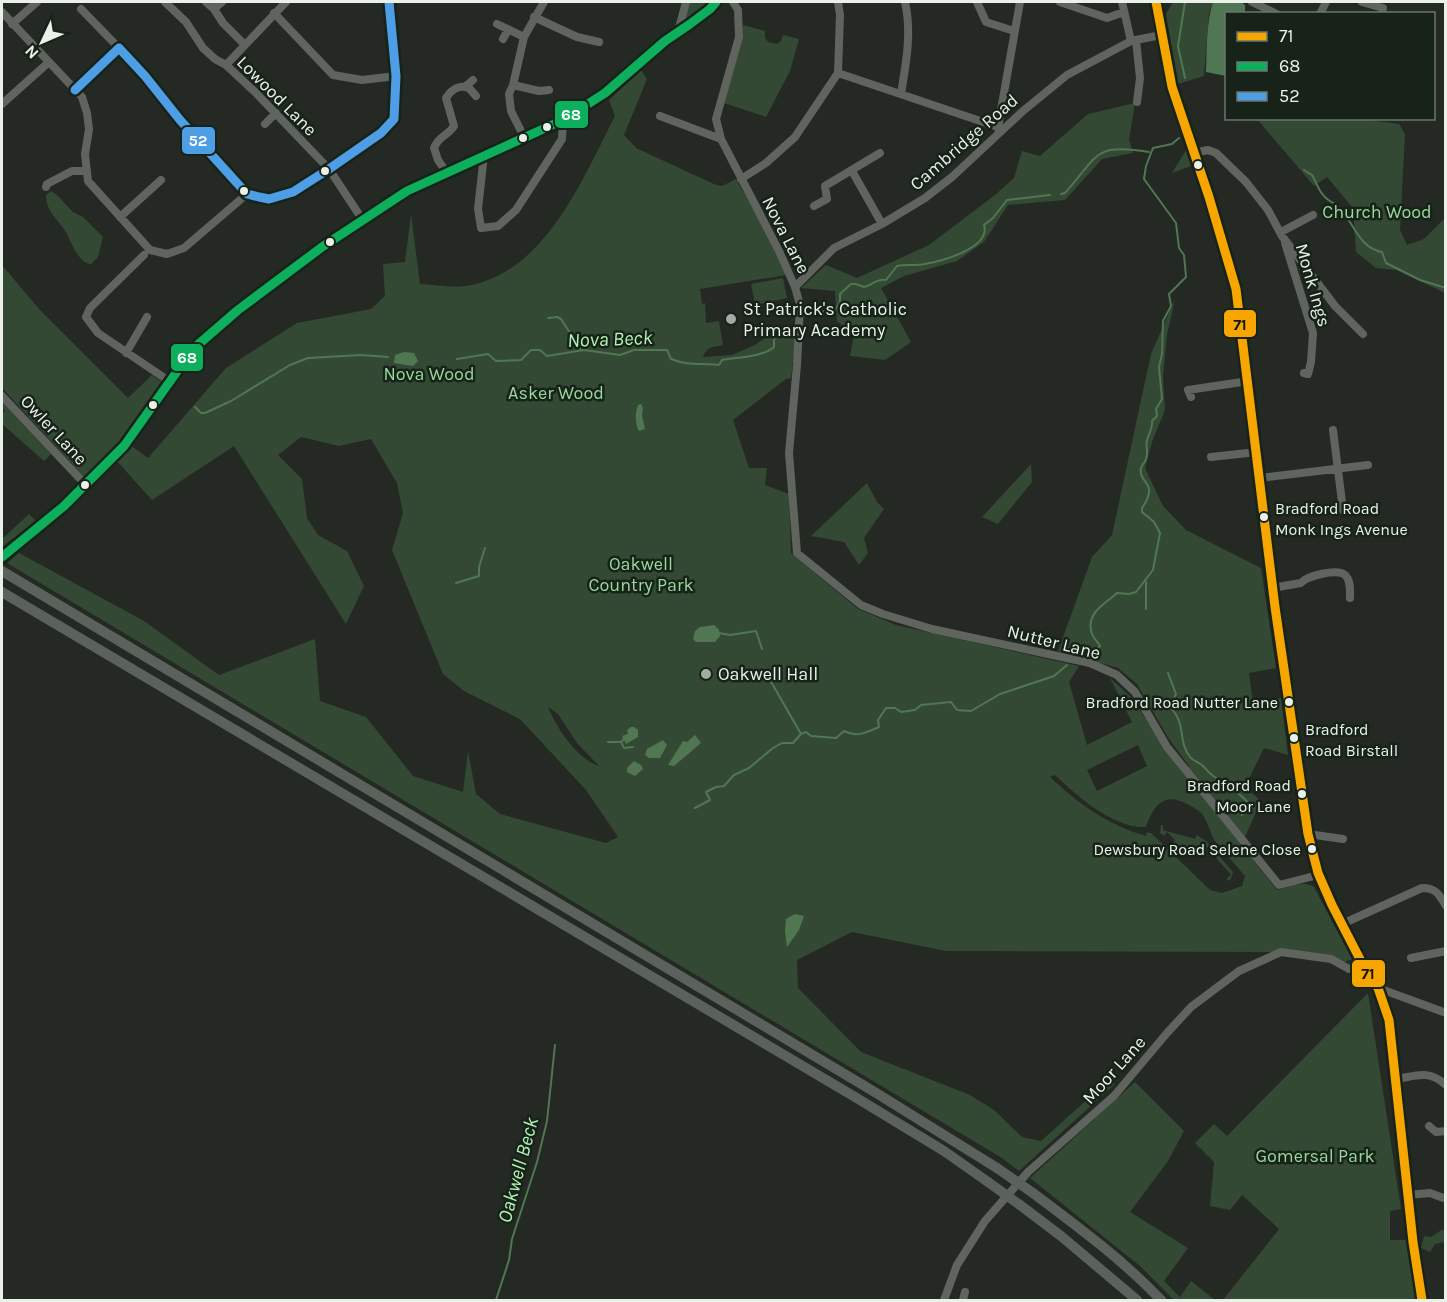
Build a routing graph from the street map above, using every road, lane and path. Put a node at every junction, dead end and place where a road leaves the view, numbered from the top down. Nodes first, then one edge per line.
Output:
1 (37, 2) edge
2 (165, 2) edge
3 (206, 2) edge
4 (222, 2) edge
5 (286, 2) edge
6 (388, 2) edge
7 (544, 2) edge
8 (686, 2) edge
9 (716, 2) edge
10 (733, 2) edge
11 (838, 2) edge
12 (905, 2) edge
13 (978, 2) edge
14 (1020, 2) edge
15 (1060, 2) edge
16 (1122, 2) edge
17 (1156, 2) edge
18 (1252, 2) edge
19 (1362, 2) edge
20 (81, 9) dead end
21 (214, 9) junction
22 (2, 12) edge
23 (1124, 12) junction
24 (1273, 12) edge
25 (1382, 12) edge
26 (274, 13) junction
27 (534, 17) junction
28 (12, 24) junction
29 (497, 24) dead end
30 (508, 30) junction
31 (1014, 31) junction
32 (678, 32) junction
33 (1161, 35) junction
34 (524, 38) junction
35 (503, 39) dead end
36 (1133, 40) junction
37 (599, 42) dead end
38 (245, 45) junction
39 (119, 48) junction
40 (49, 62) junction
41 (226, 65) junction
42 (838, 73) junction
43 (396, 75) junction
44 (472, 80) dead end
45 (513, 85) junction
46 (466, 86) junction
47 (75, 90) junction
48 (549, 90) dead end
49 (901, 94) junction
50 (476, 96) dead end
51 (1137, 102) dead end
52 (2, 104) edge
53 (276, 113) junction
54 (660, 116) dead end
55 (563, 120) junction
56 (265, 124) dead end
57 (999, 130) junction
58 (524, 137) junction
59 (721, 139) junction
60 (880, 153) dead end
61 (1194, 153) junction
62 (484, 155) junction
63 (329, 169) junction
64 (86, 171) junction
65 (852, 171) junction
66 (447, 173) junction
67 (741, 179) junction
68 (161, 180) dead end
69 (46, 187) dead end
70 (248, 194) junction
71 (814, 207) dead end
72 (1313, 215) dead end
73 (120, 217) junction
74 (362, 219) junction
75 (882, 224) junction
76 (1282, 234) junction
77 (144, 255) dead end
78 (795, 287) junction
79 (147, 317) dead end
80 (1363, 334) dead end
81 (126, 353) junction
82 (1308, 374) dead end
83 (169, 381) junction
84 (1248, 381) junction
85 (2, 396) edge
86 (1191, 398) dead end
87 (1334, 430) dead end
88 (1257, 452) junction
89 (1211, 457) dead end
90 (1368, 465) dead end
91 (1339, 468) junction
92 (1260, 478) junction
93 (86, 485) junction
94 (1343, 510) dead end
95 (2, 557) edge
96 (806, 560) joint
97 (2, 571) edge
98 (1272, 588) junction
99 (2, 592) edge
100 (1350, 598) dead end
101 (1308, 834) junction
102 (1343, 840) dead end
103 (1318, 873) junction
104 (1446, 906) edge
105 (1342, 924) junction
106 (1446, 951) edge
107 (1411, 958) dead end
108 (1363, 965) junction
109 (1377, 987) junction
110 (1446, 1013) edge
111 (1396, 1079) junction
112 (1446, 1085) edge
113 (1429, 1126) dead end
114 (1446, 1131) edge
115 (1408, 1196) junction
116 (1446, 1199) edge
117 (944, 1300) edge
118 (1137, 1300) edge
119 (1161, 1300) edge
120 (1422, 1300) edge

1 - 28 street
2 - 41 street, Lowood Lane
3 - 21 street
4 - 21 street
5 - 26 street
6 - 43 street
7 - 27 street
8 - 32 street
9 - 32 main road
10 - 59 street, Nova Lane
11 - 42 street
12 - 49 street
13 - 31 street
14 - 31 street
15 - 23 street
16 - 23 street
17 - 33 main road
18 - 24 street
19 - 25 street
20 - 39 street
21 - 38 street
22 - 28 street
23 - 36 street
26 - 38 street
26 - 43 street
27 - 34 street
27 - 37 street
28 - 40 street
29 - 30 street
30 - 34 street
30 - 35 street
31 - 57 street
32 - 55 main road
33 - 36 street, Cambridge Road
33 - 61 main road
34 - 45 street
36 - 51 street
36 - 57 street, Cambridge Road
38 - 41 street
39 - 47 street
39 - 70 street
40 - 47 street
40 - 52 street
41 - 53 street, Lowood Lane
42 - 49 street
42 - 67 street
43 - 63 street
44 - 46 street
45 - 48 street
45 - 58 street
46 - 50 street
46 - 66 street
47 - 64 street
49 - 57 street
53 - 56 street
53 - 63 street, Lowood Lane
54 - 59 street
55 - 58 main road
55 - 62 street
57 - 75 street, Cambridge Road
58 - 62 main road
59 - 67 street, Nova Lane
60 - 65 street
61 - 76 street, Monk Ings
61 - 84 main road
62 - 66 main road
63 - 70 street
63 - 74 street, Lowood Lane
64 - 69 street
64 - 73 street
65 - 71 street
65 - 75 street
66 - 74 main road
67 - 78 street, Nova Lane
68 - 73 street
70 - 73 street
72 - 76 street
74 - 83 main road
75 - 78 street, Cambridge Road
76 - 80 street, Monk Ings
76 - 82 street, Monk Ings
77 - 81 street
78 - 96 street, Nova Lane
79 - 81 street
81 - 83 street
83 - 93 main road
84 - 86 street
84 - 88 main road
85 - 93 street, Owler Lane
87 - 91 street
88 - 89 street
88 - 92 main road
90 - 91 street
91 - 92 street
91 - 94 street
92 - 98 main road
93 - 95 main road
96 - 103 street, Nutter Lane
97 - 119 highway, bridge
98 - 100 street
98 - 101 main road
99 - 118 highway, bridge
101 - 102 street
101 - 103 main road
103 - 105 main road
104 - 105 street
105 - 108 main road
106 - 107 street
108 - 109 main road
108 - 117 street, Moor Lane
109 - 110 street
109 - 111 main road
111 - 112 street
111 - 115 main road
113 - 114 street
115 - 116 street
115 - 120 main road

